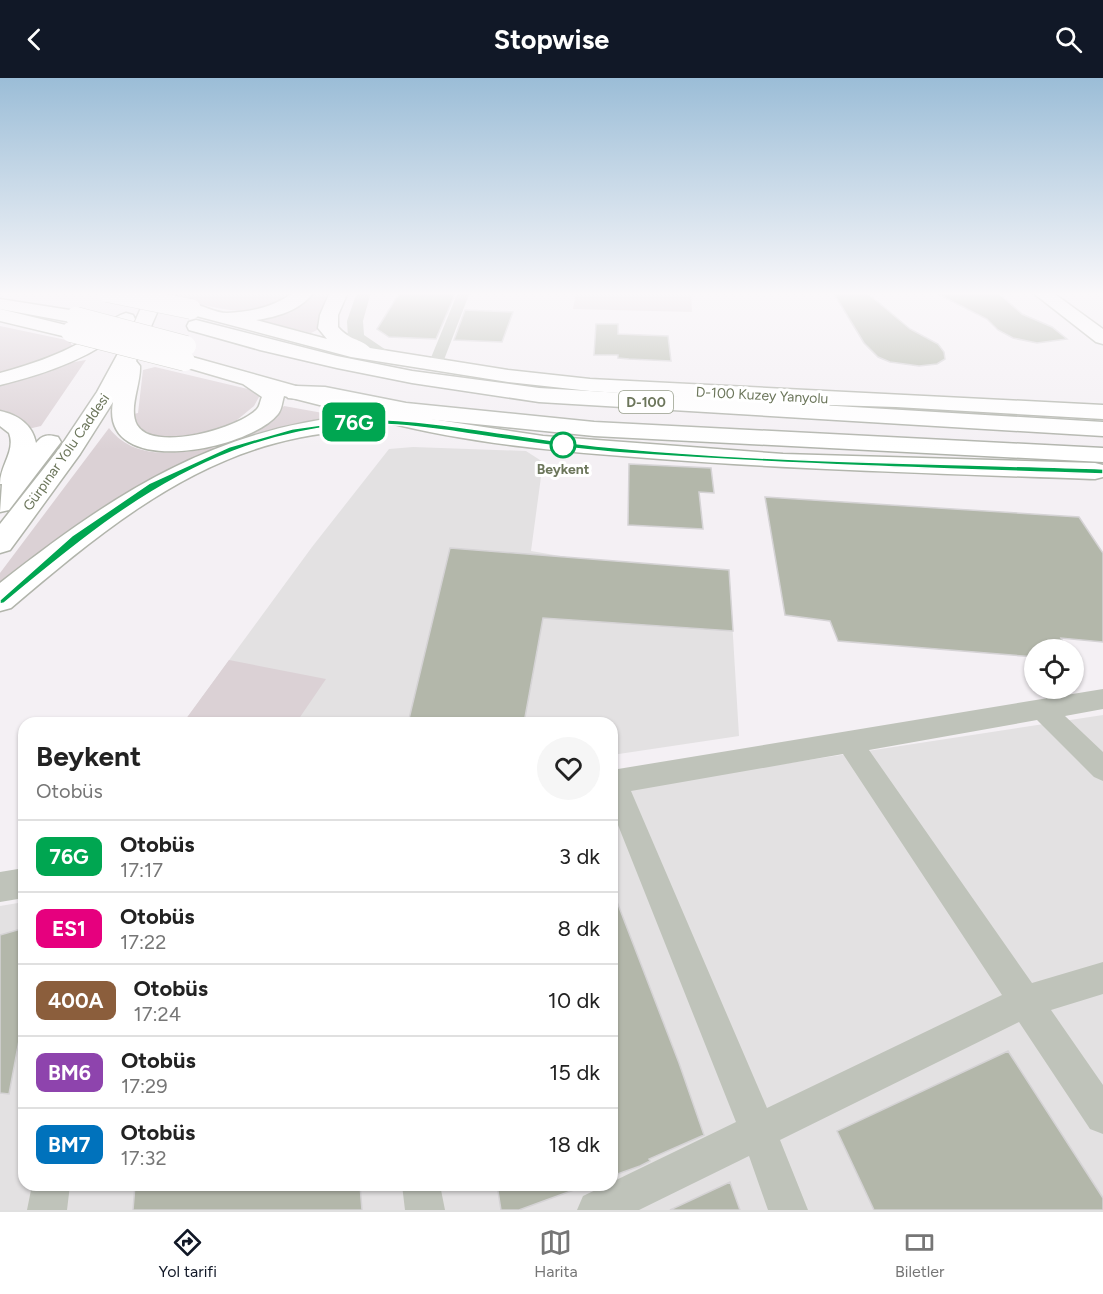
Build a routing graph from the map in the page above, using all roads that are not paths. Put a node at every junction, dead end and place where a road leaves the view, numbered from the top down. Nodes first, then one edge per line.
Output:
1 (93, 345) edge
2 (112, 345) edge
3 (134, 345) edge
4 (151, 345) edge
5 (264, 345) edge
6 (322, 345) edge
7 (349, 345) edge
8 (367, 345) edge
9 (443, 345) edge
10 (186, 354) junction
11 (383, 356) junction
12 (128, 358) junction
13 (435, 365) junction
14 (0, 379) edge
15 (247, 379) junction
16 (296, 393) junction
17 (855, 400) junction
18 (1103, 412) edge
19 (0, 418) edge
20 (1103, 420) edge
21 (425, 425) junction
22 (484, 426) junction
23 (1103, 429) edge
24 (1100, 467) edge
25 (0, 493) edge
26 (0, 504) edge
27 (0, 543) edge
28 (0, 600) edge
29 (1103, 699) edge
30 (1042, 709) junction
31 (848, 741) junction
32 (1103, 769) edge
33 (618, 781) edge
34 (618, 794) edge
35 (18, 884) edge
36 (0, 887) edge
37 (1103, 978) edge
38 (1024, 1002) junction
39 (1103, 1116) edge
40 (758, 1130) junction
41 (50, 1191) edge
42 (421, 1191) edge
43 (47, 1210) edge
44 (425, 1210) edge
45 (597, 1210) edge
46 (788, 1210) edge

1 - 14 main road
2 - 26 main road, Gürpınar Yolu Caddesi
3 - 12 main road, Gürpınar Yolu Caddesi
4 - 10 main road, bridge
5 - 23 main road, D-100
6 - 11 main road, D-100 Kuzey Yanyolu
7 - 11 main road
8 - 11 street
9 - 13 street
10 - 15 main road
10 - 22 main road
11 - 13 main road, D-100 Kuzey Yanyolu
12 - 15 main road
12 - 27 main road, Gürpınar Yolu Caddesi
13 - 17 main road, D-100 Kuzey Yanyolu
15 - 16 main road
16 - 21 main road
16 - 22 main road
17 - 18 main road, D-100 Kuzey Yanyolu
17 - 20 main road
19 - 25 main road
21 - 22 main road
21 - 28 main road
22 - 24 main road
22 - 24 main road
29 - 30 street
30 - 31 street
30 - 32 street
31 - 33 street
31 - 38 street
34 - 40 street
35 - 36 street
37 - 38 street
38 - 39 street
38 - 40 street
40 - 45 street
40 - 46 street
41 - 43 street
42 - 44 street

